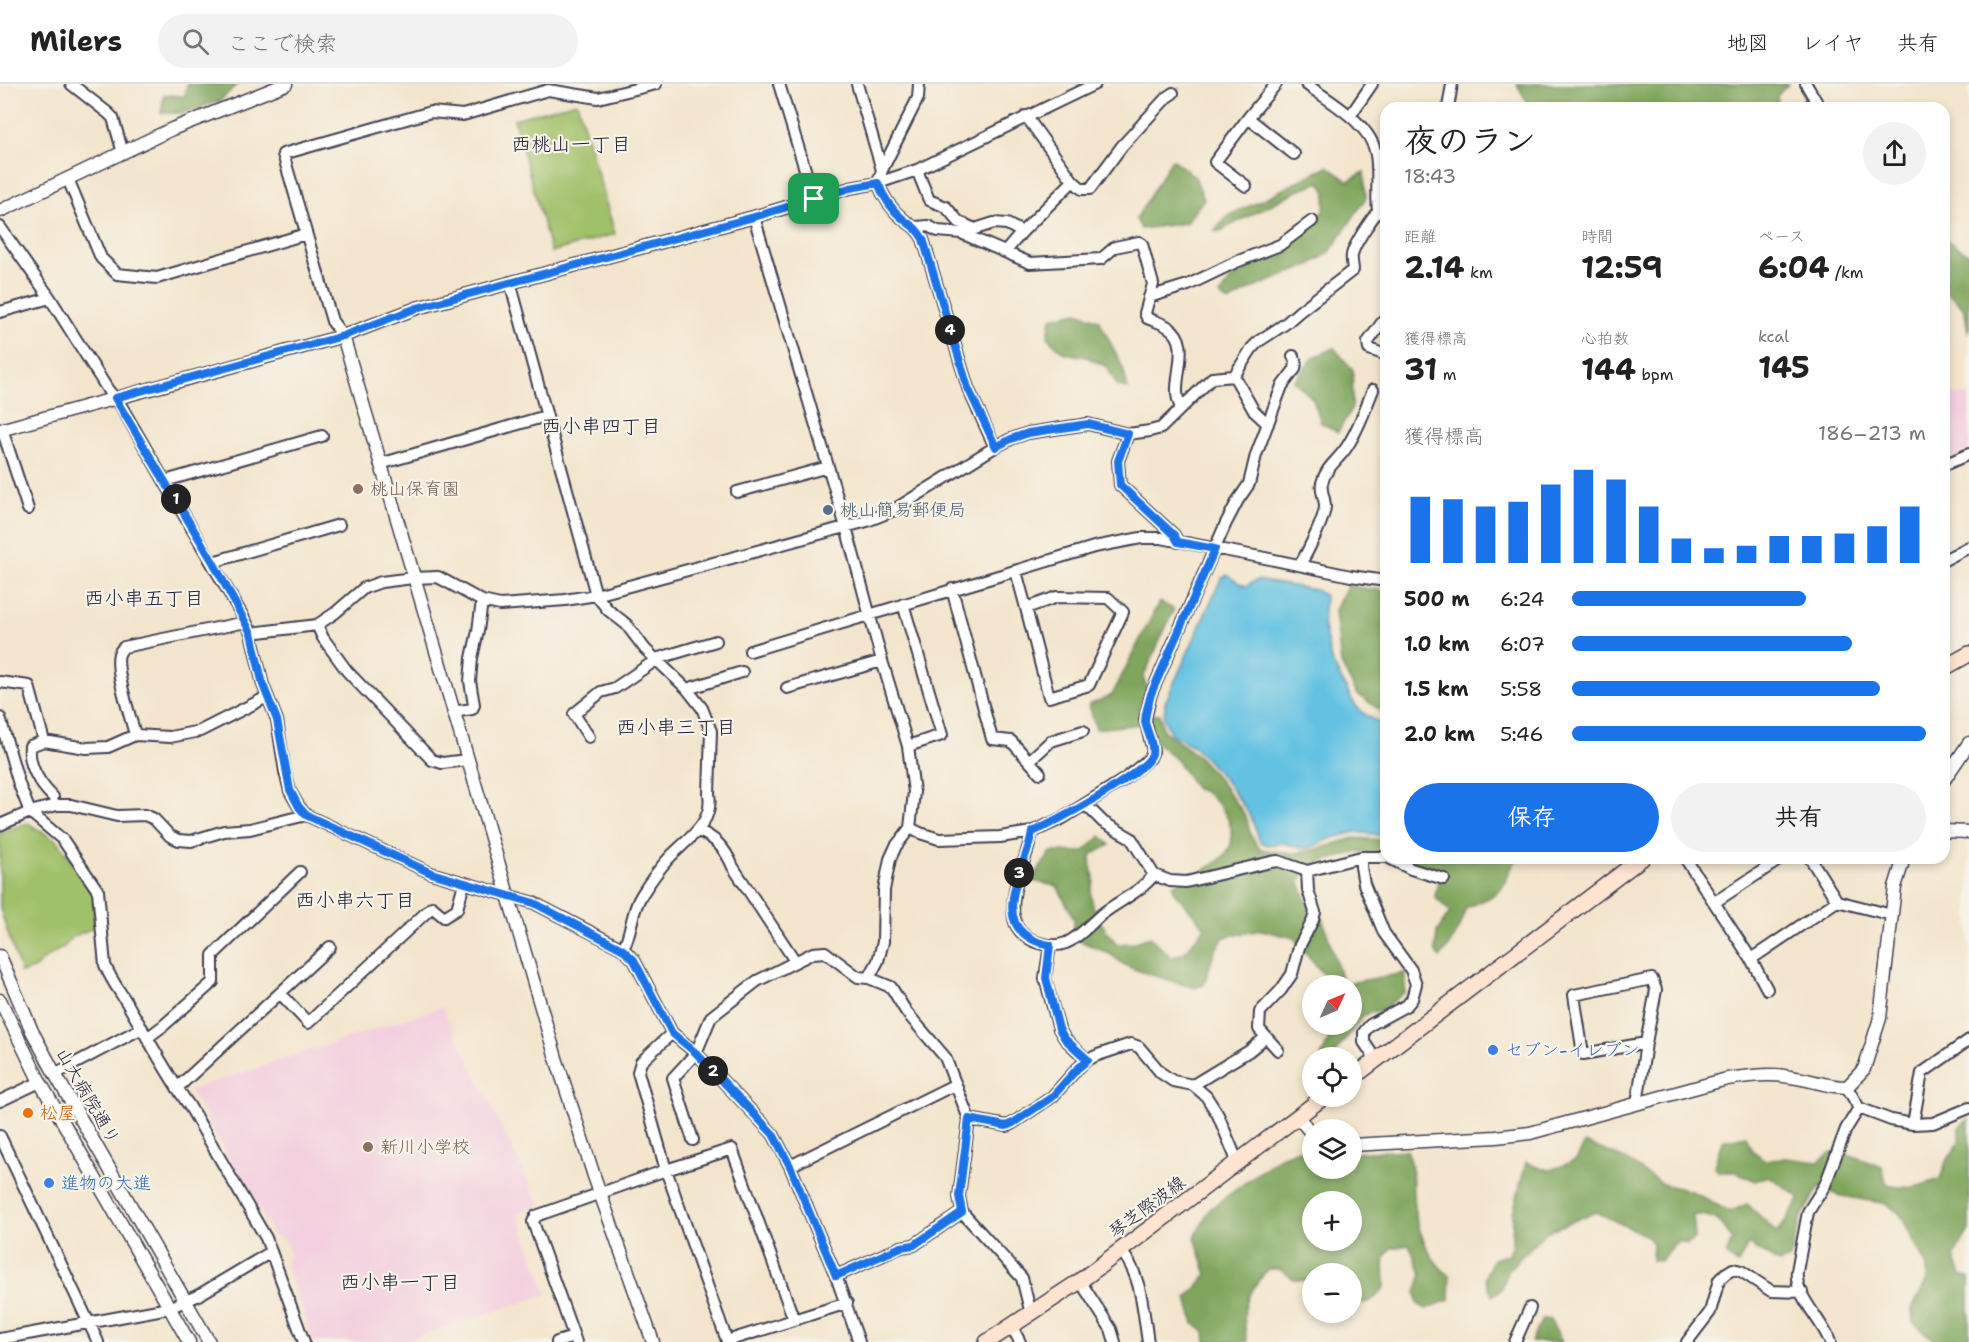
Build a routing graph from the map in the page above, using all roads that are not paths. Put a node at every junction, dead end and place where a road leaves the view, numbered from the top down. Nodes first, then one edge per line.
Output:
1 (71, 84) edge
2 (286, 84) edge
3 (656, 84) edge
4 (779, 84) edge
5 (857, 84) edge
6 (919, 84) edge
7 (1095, 84) edge
8 (1276, 84) edge
9 (1305, 84) edge
10 (1372, 84) edge
11 (1452, 84) edge
12 (1806, 84) edge
13 (1173, 93) dead end
14 (1449, 102) edge
15 (1814, 102) edge
16 (1026, 116) junction
17 (1350, 116) junction
18 (1248, 118) junction
19 (123, 153) junction
20 (1294, 154) dead end
21 (882, 170) junction
22 (917, 170) junction
23 (68, 179) junction
24 (1073, 181) junction
25 (878, 183) junction
26 (1246, 186) dead end
27 (814, 199) junction
28 (1380, 208) edge
29 (0, 211) edge
30 (1378, 211) junction
31 (754, 217) junction
32 (1312, 221) dead end
33 (0, 227) edge
34 (916, 227) junction
35 (1022, 232) junction
36 (306, 234) junction
37 (1006, 251) junction
38 (510, 282) junction
39 (1149, 297) junction
40 (50, 298) junction
41 (0, 312) edge
42 (1380, 325) edge
43 (343, 336) junction
44 (1380, 353) edge
45 (1293, 356) dead end
46 (1234, 376) junction
47 (1373, 390) dead end
48 (115, 398) junction
49 (1181, 407) junction
50 (546, 416) junction
51 (1268, 423) junction
52 (1, 429) edge
53 (1128, 434) junction
54 (322, 436) dead end
55 (996, 447) junction
56 (1969, 454) edge
57 (1950, 462) edge
58 (380, 464) junction
59 (828, 467) junction
60 (165, 481) junction
61 (737, 492) dead end
62 (28, 509) dead end
63 (339, 525) dead end
64 (846, 527) junction
65 (1178, 542) junction
66 (1969, 547) edge
67 (1215, 549) junction
68 (1950, 557) edge
69 (213, 562) junction
70 (1300, 565) junction
71 (1016, 571) junction
72 (413, 578) junction
73 (1380, 580) edge
74 (952, 590) junction
75 (596, 595) junction
76 (482, 601) junction
77 (903, 604) junction
78 (1026, 608) junction
79 (871, 613) junction
80 (246, 622) junction
81 (317, 625) junction
82 (251, 633) junction
83 (716, 642) dead end
84 (750, 651) dead end
85 (1969, 654) edge
86 (656, 660) junction
87 (882, 661) junction
88 (1950, 665) edge
89 (742, 672) dead end
90 (0, 682) edge
91 (787, 688) dead end
92 (687, 689) junction
93 (267, 697) junction
94 (453, 712) junction
95 (0, 718) edge
96 (1083, 731) dead end
97 (135, 735) junction
98 (589, 737) dead end
99 (44, 741) junction
100 (1969, 743) edge
101 (908, 746) junction
102 (467, 760) junction
103 (1029, 761) junction
104 (1950, 771) edge
105 (1040, 773) dead end
106 (53, 797) dead end
107 (1085, 804) junction
108 (30, 812) junction
109 (306, 815) junction
110 (0, 825) edge
111 (910, 828) junction
112 (698, 831) junction
113 (1950, 831) edge
114 (1032, 832) junction
115 (1969, 832) edge
116 (1361, 857) junction
117 (1380, 857) edge
118 (1401, 864) edge
119 (1634, 864) edge
120 (1689, 864) edge
121 (1773, 864) edge
122 (1814, 864) edge
123 (1902, 864) edge
124 (1307, 871) junction
125 (300, 872) dead end
126 (1154, 876) junction
127 (1444, 879) dead end
128 (464, 883) junction
129 (508, 895) junction
130 (1837, 901) junction
131 (1715, 903) junction
132 (1892, 915) junction
133 (1050, 945) junction
134 (330, 947) dead end
135 (622, 949) junction
136 (0, 956) edge
137 (1751, 959) junction
138 (795, 961) junction
139 (869, 978) junction
140 (1767, 989) dead end
141 (280, 993) junction
142 (0, 1000) edge
143 (145, 1033) junction
144 (672, 1033) junction
145 (1266, 1037) junction
146 (1969, 1040) edge
147 (1646, 1043) junction
148 (1278, 1050) dead end
149 (696, 1053) junction
150 (1088, 1060) junction
151 (1376, 1060) junction
152 (1362, 1070) edge
153 (55, 1074) junction
154 (40, 1082) junction
155 (956, 1084) junction
156 (1193, 1084) junction
157 (1847, 1087) junction
158 (177, 1088) junction
159 (0, 1101) edge
160 (1637, 1104) junction
161 (1311, 1107) edge
162 (1859, 1108) junction
163 (1969, 1108) edge
164 (1298, 1117) junction
165 (969, 1119) junction
166 (1302, 1122) edge
167 (1913, 1124) junction
168 (693, 1140) dead end
169 (1, 1141) edge
170 (1362, 1144) edge
171 (1238, 1163) junction
172 (790, 1166) junction
173 (666, 1170) junction
174 (600, 1193) junction
175 (962, 1212) junction
176 (1121, 1251) junction
177 (271, 1252) junction
178 (836, 1276) junction
179 (1080, 1281) junction
180 (1802, 1292) junction
181 (186, 1300) junction
182 (847, 1303) junction
183 (169, 1308) junction
184 (1530, 1308) dead end
185 (1031, 1314) junction
186 (794, 1320) junction
187 (88, 1323) junction
188 (1012, 1327) junction
189 (0, 1339) edge
190 (575, 1339) edge
191 (98, 1342) edge
192 (189, 1342) edge
193 (209, 1342) edge
194 (304, 1342) edge
195 (557, 1342) edge
196 (653, 1342) edge
197 (859, 1342) edge
198 (987, 1342) edge
199 (1020, 1342) edge
200 (1115, 1342) edge
201 (1148, 1342) edge
202 (1515, 1342) edge
203 (1687, 1342) edge
204 (1830, 1342) edge

1 - 19 street
2 - 19 street
3 - 36 street
4 - 27 street
5 - 21 street
6 - 21 street
7 - 16 street
8 - 18 street
9 - 17 street
10 - 17 street
11 - 14 street
12 - 15 street
13 - 24 street
16 - 22 street
16 - 24 street
17 - 30 street
18 - 20 street
18 - 26 street
19 - 23 street
21 - 25 street
22 - 25 street
22 - 35 street
23 - 29 street
23 - 36 street
24 - 35 street
25 - 27 street
25 - 34 street
27 - 31 street
28 - 30 street
30 - 46 street
31 - 38 street
31 - 59 street
32 - 39 street
33 - 40 street
34 - 37 street
34 - 55 street
35 - 37 street
36 - 43 street
37 - 39 street
38 - 43 street
38 - 50 street
39 - 49 street
40 - 41 street
40 - 48 street
42 - 44 street
43 - 48 street
43 - 58 street
45 - 51 street
46 - 49 street
46 - 51 street
47 - 70 street
48 - 52 street
48 - 60 street
49 - 53 street
50 - 58 street
50 - 75 street
51 - 67 street
52 - 62 street
53 - 55 street
53 - 65 street
54 - 60 street
55 - 64 street
56 - 57 street
58 - 72 street
59 - 61 street
59 - 64 street
60 - 69 street
63 - 69 street
64 - 75 street
64 - 79 street
65 - 67 street
65 - 71 street
66 - 68 street
67 - 70 street
67 - 107 street
69 - 80 street
70 - 73 street
71 - 74 street
71 - 78 street
72 - 76 street
72 - 81 street
72 - 94 street
74 - 77 street
74 - 103 street
75 - 76 street
75 - 86 street
76 - 94 street
77 - 79 street
77 - 101 street
78 - 78 street
79 - 84 street
79 - 87 street
80 - 82 street
80 - 97 street
81 - 82 street
81 - 102 street
82 - 93 street
83 - 86 street
85 - 88 main road
86 - 92 street
86 - 98 street
87 - 91 street
87 - 101 street
89 - 92 street
90 - 99 street
92 - 112 street
93 - 97 street
93 - 109 street
94 - 102 street
95 - 108 street
96 - 103 street
97 - 99 street
99 - 106 street
100 - 104 street
101 - 111 street
102 - 129 street
103 - 105 street
107 - 114 street
107 - 126 street
108 - 109 street
108 - 110 street
108 - 143 street
109 - 128 street
111 - 114 street
111 - 139 street
112 - 135 street
112 - 138 street
113 - 115 street
114 - 133 street
116 - 117 street
116 - 124 street
116 - 151 street
118 - 127 street
119 - 151 main road
120 - 131 street
121 - 131 street
122 - 130 street
123 - 132 street
124 - 126 street
124 - 145 street
125 - 143 street
126 - 133 street
128 - 129 street
128 - 141 street
129 - 135 street
129 - 174 street
130 - 132 street
130 - 137 street
131 - 137 street
132 - 157 street
133 - 150 street
134 - 141 street
135 - 144 street
136 - 153 street, 山大病院通り
137 - 140 street
138 - 139 street
138 - 149 street
139 - 155 street
141 - 158 street
142 - 154 street, 山大病院通り
143 - 153 street
143 - 158 street
144 - 149 street
144 - 173 street
145 - 148 street
145 - 156 street
146 - 167 street
147 - 147 street
147 - 160 street
149 - 168 street
149 - 172 street
150 - 156 street
150 - 165 street
151 - 152 main road
153 - 181 street, 山大病院通り
154 - 159 street
154 - 183 street, 山大病院通り
155 - 165 street
155 - 172 street
156 - 171 street
157 - 160 street
157 - 162 street
158 - 177 street
160 - 170 street
161 - 164 main road, 琴芝際波線
162 - 167 street
162 - 180 street
163 - 167 street
164 - 166 street
164 - 171 main road, 琴芝際波線
165 - 175 street
169 - 187 street
171 - 176 main road, 琴芝際波線
172 - 178 street
173 - 174 street
173 - 186 street
173 - 186 street
174 - 190 street
174 - 196 street
175 - 178 street
175 - 185 street
176 - 179 main road, 琴芝際波線
176 - 201 street
177 - 181 street
177 - 194 street
178 - 182 street
179 - 185 main road, 琴芝際波線
179 - 200 street
180 - 203 street
180 - 204 street
181 - 183 street
181 - 193 street, 山大病院通り
182 - 186 street
182 - 197 street
183 - 187 street
183 - 192 street, 山大病院通り
184 - 202 street
185 - 188 main road, 琴芝際波線
187 - 189 street
187 - 191 street
188 - 198 main road, 琴芝際波線
188 - 199 street
190 - 195 street

